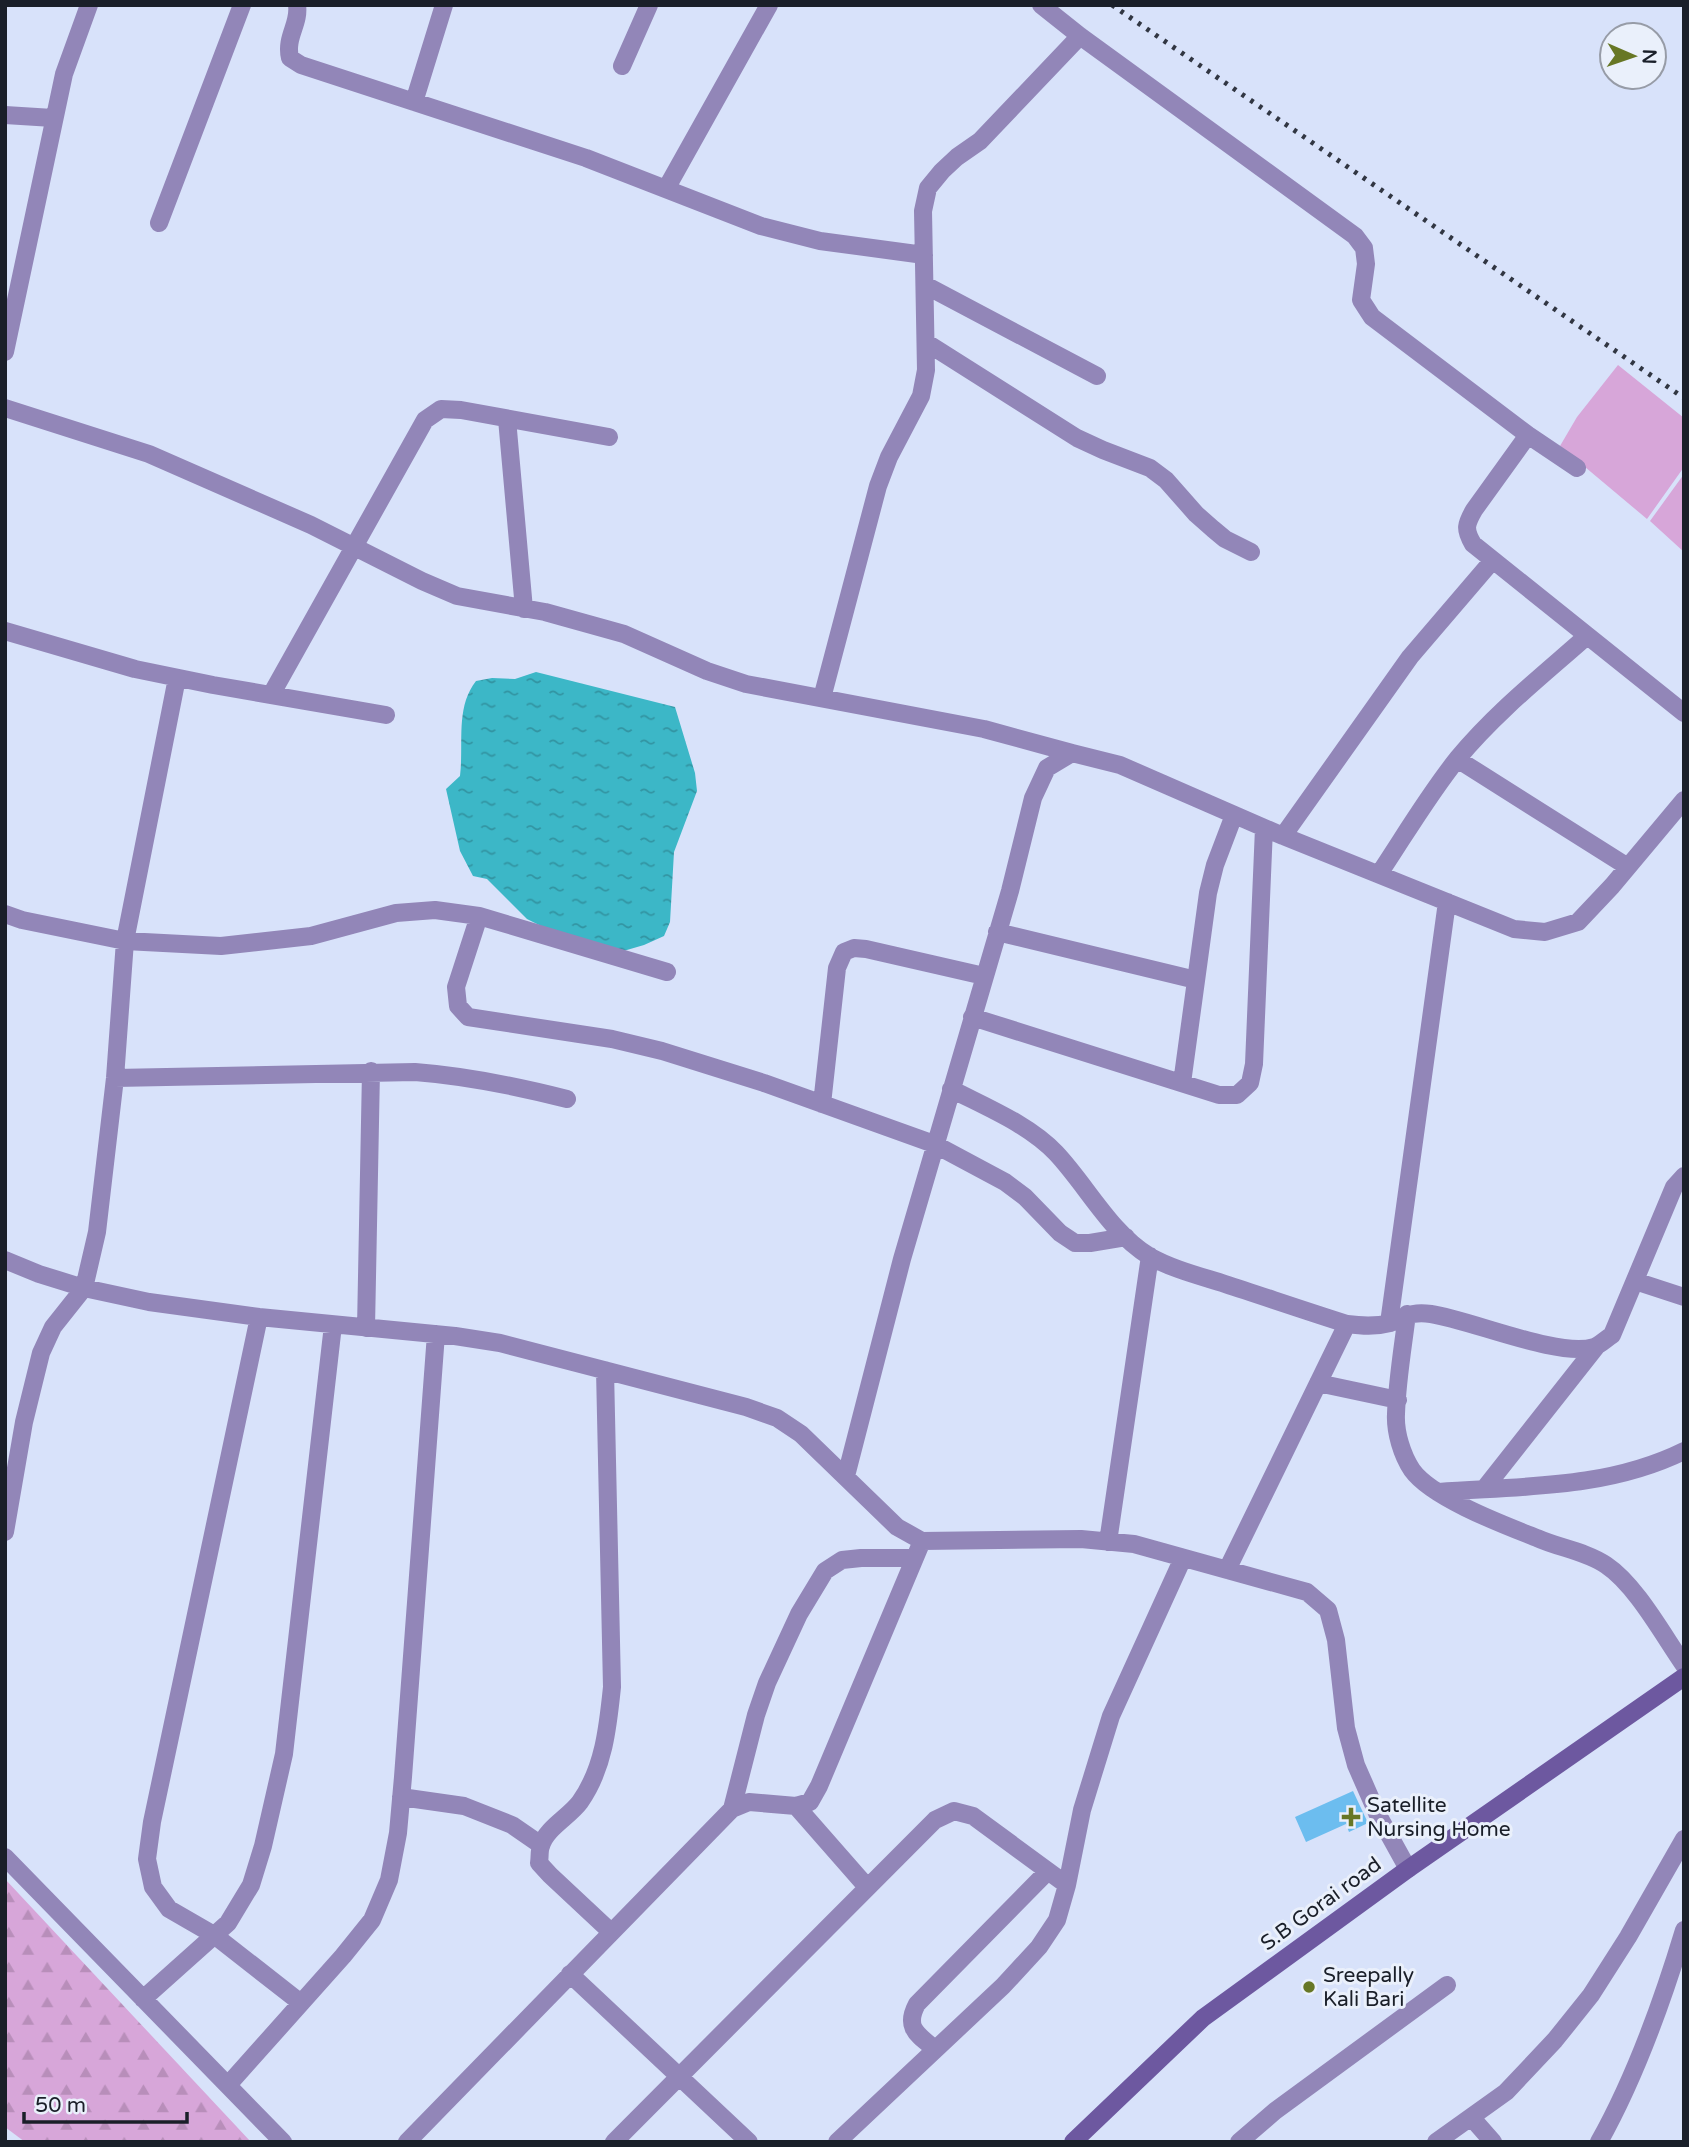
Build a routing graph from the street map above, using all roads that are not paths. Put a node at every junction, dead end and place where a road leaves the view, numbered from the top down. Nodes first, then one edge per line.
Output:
1 (89, 5) edge
2 (242, 5) edge
3 (298, 5) edge
4 (444, 5) edge
5 (649, 5) edge
6 (769, 5) edge
7 (1041, 5) edge
8 (1080, 36) junction
9 (622, 66) dead end
10 (414, 102) junction
11 (5, 115) edge
12 (53, 118) junction
13 (666, 190) junction
14 (159, 223) dead end
15 (924, 255) junction
16 (925, 285) junction
17 (927, 343) junction
18 (5, 352) edge
19 (1097, 376) dead end
20 (5, 408) edge
21 (508, 419) junction
22 (1528, 435) junction
23 (609, 437) dead end
24 (1577, 468) dead end
25 (354, 546) junction
26 (1251, 552) dead end
27 (1493, 560) junction
28 (524, 609) junction
29 (5, 631) edge
30 (1587, 636) junction
31 (177, 678) junction
32 (271, 695) junction
33 (822, 698) junction
34 (1684, 713) edge
35 (386, 715) dead end
36 (1072, 753) junction
37 (1457, 760) junction
38 (1684, 800) edge
39 (1234, 815) junction
40 (1264, 828) junction
41 (1283, 836) junction
42 (1628, 867) junction
43 (1379, 874) junction
44 (1447, 902) junction
45 (5, 914) edge
46 (479, 916) junction
47 (997, 932) junction
48 (125, 941) junction
49 (667, 972) dead end
50 (984, 976) junction
51 (1196, 980) junction
52 (972, 1017) junction
53 (371, 1071) junction
54 (115, 1078) junction
55 (1182, 1083) junction
56 (951, 1089) junction
57 (567, 1099) dead end
58 (822, 1104) junction
59 (934, 1144) junction
60 (1684, 1176) edge
61 (1126, 1237) junction
62 (1150, 1256) junction
63 (5, 1260) edge
64 (1634, 1281) junction
65 (84, 1288) junction
66 (1684, 1297) edge
67 (1407, 1314) junction
68 (259, 1317) junction
69 (1390, 1323) junction
70 (1347, 1324) junction
71 (333, 1325) junction
72 (366, 1328) junction
73 (436, 1334) junction
74 (1596, 1347) junction
75 (605, 1370) junction
76 (1318, 1382) junction
77 (1398, 1400) junction
78 (1684, 1451) edge
79 (846, 1476) junction
80 (1483, 1489) junction
81 (1439, 1492) junction
82 (5, 1532) edge
83 (922, 1541) junction
84 (1108, 1542) junction
85 (915, 1558) junction
86 (1183, 1558) junction
87 (1227, 1570) junction
88 (1684, 1665) edge
89 (1684, 1676) edge
90 (401, 1797) junction
91 (796, 1806) junction
92 (732, 1809) junction
93 (1684, 1839) edge
94 (541, 1845) junction
95 (5, 1857) edge
96 (1408, 1869) junction
97 (1048, 1871) junction
98 (1067, 1885) junction
99 (867, 1887) junction
100 (1684, 1930) edge
101 (611, 1932) junction
102 (215, 1936) junction
103 (570, 1974) junction
104 (1447, 1985) dead end
105 (144, 1999) junction
106 (301, 2003) junction
107 (935, 2049) junction
108 (678, 2076) junction
109 (228, 2085) junction
110 (1471, 2117) junction
111 (283, 2142) edge
112 (407, 2142) edge
113 (614, 2142) edge
114 (749, 2142) edge
115 (837, 2142) edge
116 (1073, 2142) edge
117 (1239, 2142) edge
118 (1436, 2142) edge
119 (1493, 2142) edge
120 (1599, 2142) edge

1 - 12 street
2 - 14 street
3 - 10 street
4 - 10 street
5 - 9 street
6 - 13 street
7 - 8 street
8 - 15 street
8 - 22 street
10 - 13 street
11 - 12 street
12 - 18 street
13 - 15 street
15 - 16 street
16 - 17 street
16 - 19 street
17 - 26 street
17 - 33 street
20 - 25 street
21 - 23 street
21 - 25 street
21 - 28 street
22 - 24 street
22 - 27 street
25 - 28 street
25 - 32 street
27 - 30 street
27 - 41 street
28 - 33 street
29 - 31 street
30 - 34 street
30 - 37 street
31 - 32 street
31 - 48 street
32 - 35 street
33 - 36 street
36 - 39 street
36 - 47 street
37 - 42 street
37 - 43 street
38 - 42 street
39 - 40 street
39 - 51 street
40 - 41 street
40 - 55 street
41 - 43 street
42 - 44 street
43 - 44 street
44 - 69 street
45 - 48 street
46 - 48 street
46 - 49 street
46 - 58 street
47 - 50 street
47 - 51 street
48 - 54 street
50 - 52 street
50 - 58 street
51 - 55 street
52 - 55 street
52 - 56 street
53 - 54 street
53 - 57 street
53 - 72 street
54 - 65 street
56 - 59 street
56 - 61 street
58 - 59 street
59 - 61 street
59 - 79 street
60 - 64 street
61 - 62 street
62 - 70 street
62 - 84 street
63 - 65 street
64 - 66 street
64 - 74 street
65 - 68 street
65 - 82 street
67 - 69 street
67 - 74 street
67 - 77 street
68 - 71 street
68 - 102 street
69 - 70 street
70 - 76 street
71 - 72 street
71 - 102 street
72 - 73 street
73 - 75 street
73 - 90 street
74 - 80 street
75 - 79 street
75 - 94 street
76 - 77 street
76 - 87 street
77 - 81 street
78 - 80 street
79 - 83 street
80 - 81 street
81 - 88 street
83 - 84 street
83 - 85 street
84 - 86 street
85 - 91 street
85 - 92 street
86 - 87 street
86 - 98 street
87 - 96 street
89 - 96 street, S.B Gorai road
90 - 94 street
90 - 106 street
91 - 92 street
91 - 99 street
92 - 101 street
93 - 110 street
94 - 101 street
95 - 105 street
96 - 116 street, S.B Gorai road
97 - 98 street
97 - 99 street
97 - 107 street
98 - 107 street
99 - 108 street
100 - 120 street
101 - 103 street
102 - 105 street
102 - 106 street
103 - 108 street
103 - 112 street
104 - 117 street
105 - 109 street
106 - 109 street
107 - 115 street
108 - 113 street
108 - 114 street
109 - 111 street
110 - 118 street
110 - 119 street

